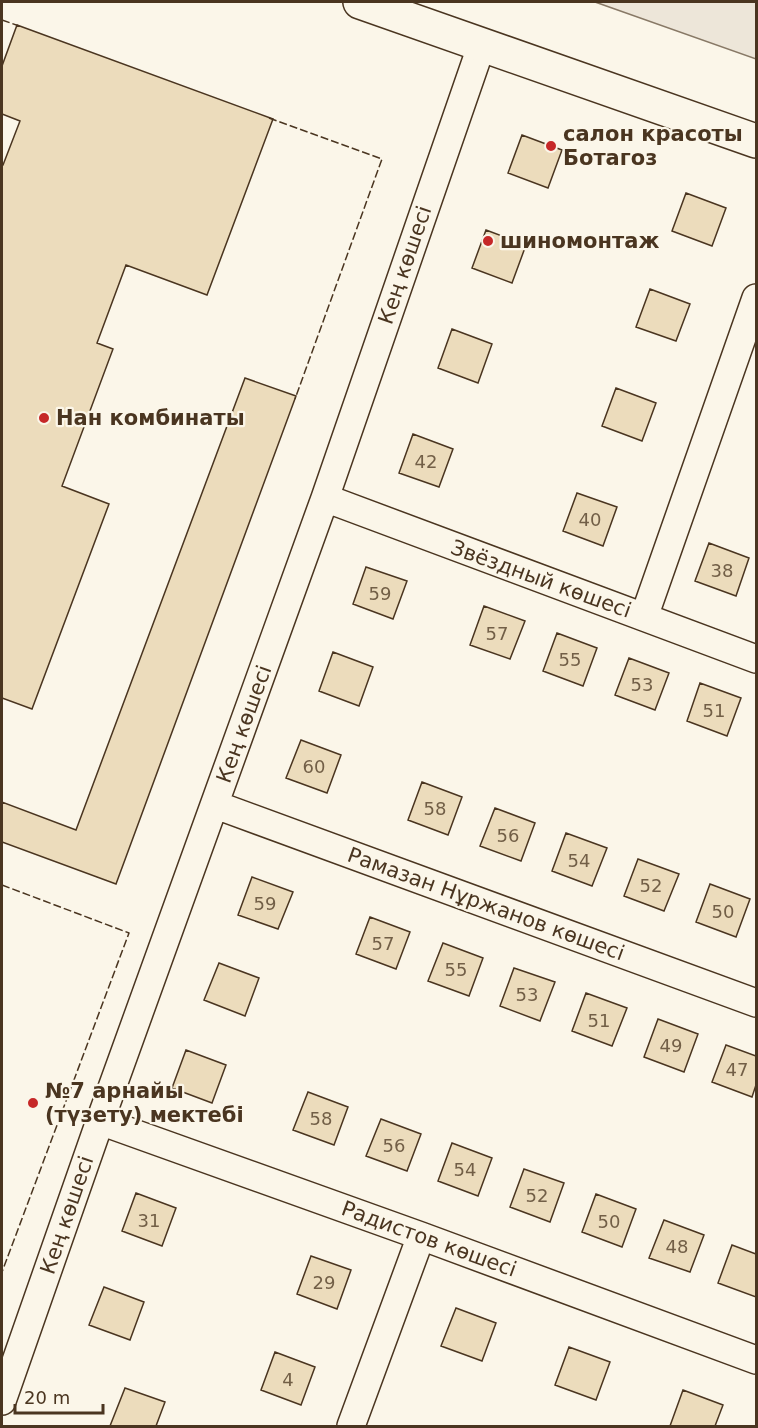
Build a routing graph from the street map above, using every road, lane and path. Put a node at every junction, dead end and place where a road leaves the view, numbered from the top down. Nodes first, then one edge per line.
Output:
1 (360, 2) edge
2 (482, 44) junction
3 (756, 141) edge
4 (756, 298) edge
5 (325, 498) junction
6 (644, 617) junction
7 (756, 659) edge
8 (216, 805) junction
9 (756, 1003) edge
10 (100, 1120) junction
11 (421, 1236) junction
12 (756, 1360) edge
13 (2, 1401) edge
14 (351, 1426) edge

1 - 2 street
2 - 3 street
2 - 5 street, Кең көшесі
4 - 6 street
5 - 6 street, Звёздный көшесі
5 - 8 street, Кең көшесі
6 - 7 street, Звёздный көшесі
8 - 9 street, Рамазан Нұржанов көшесі
8 - 10 street, Кең көшесі
10 - 11 street, Радистов көшесі
10 - 13 street, Кең көшесі
11 - 12 street, Радистов көшесі
11 - 14 street

